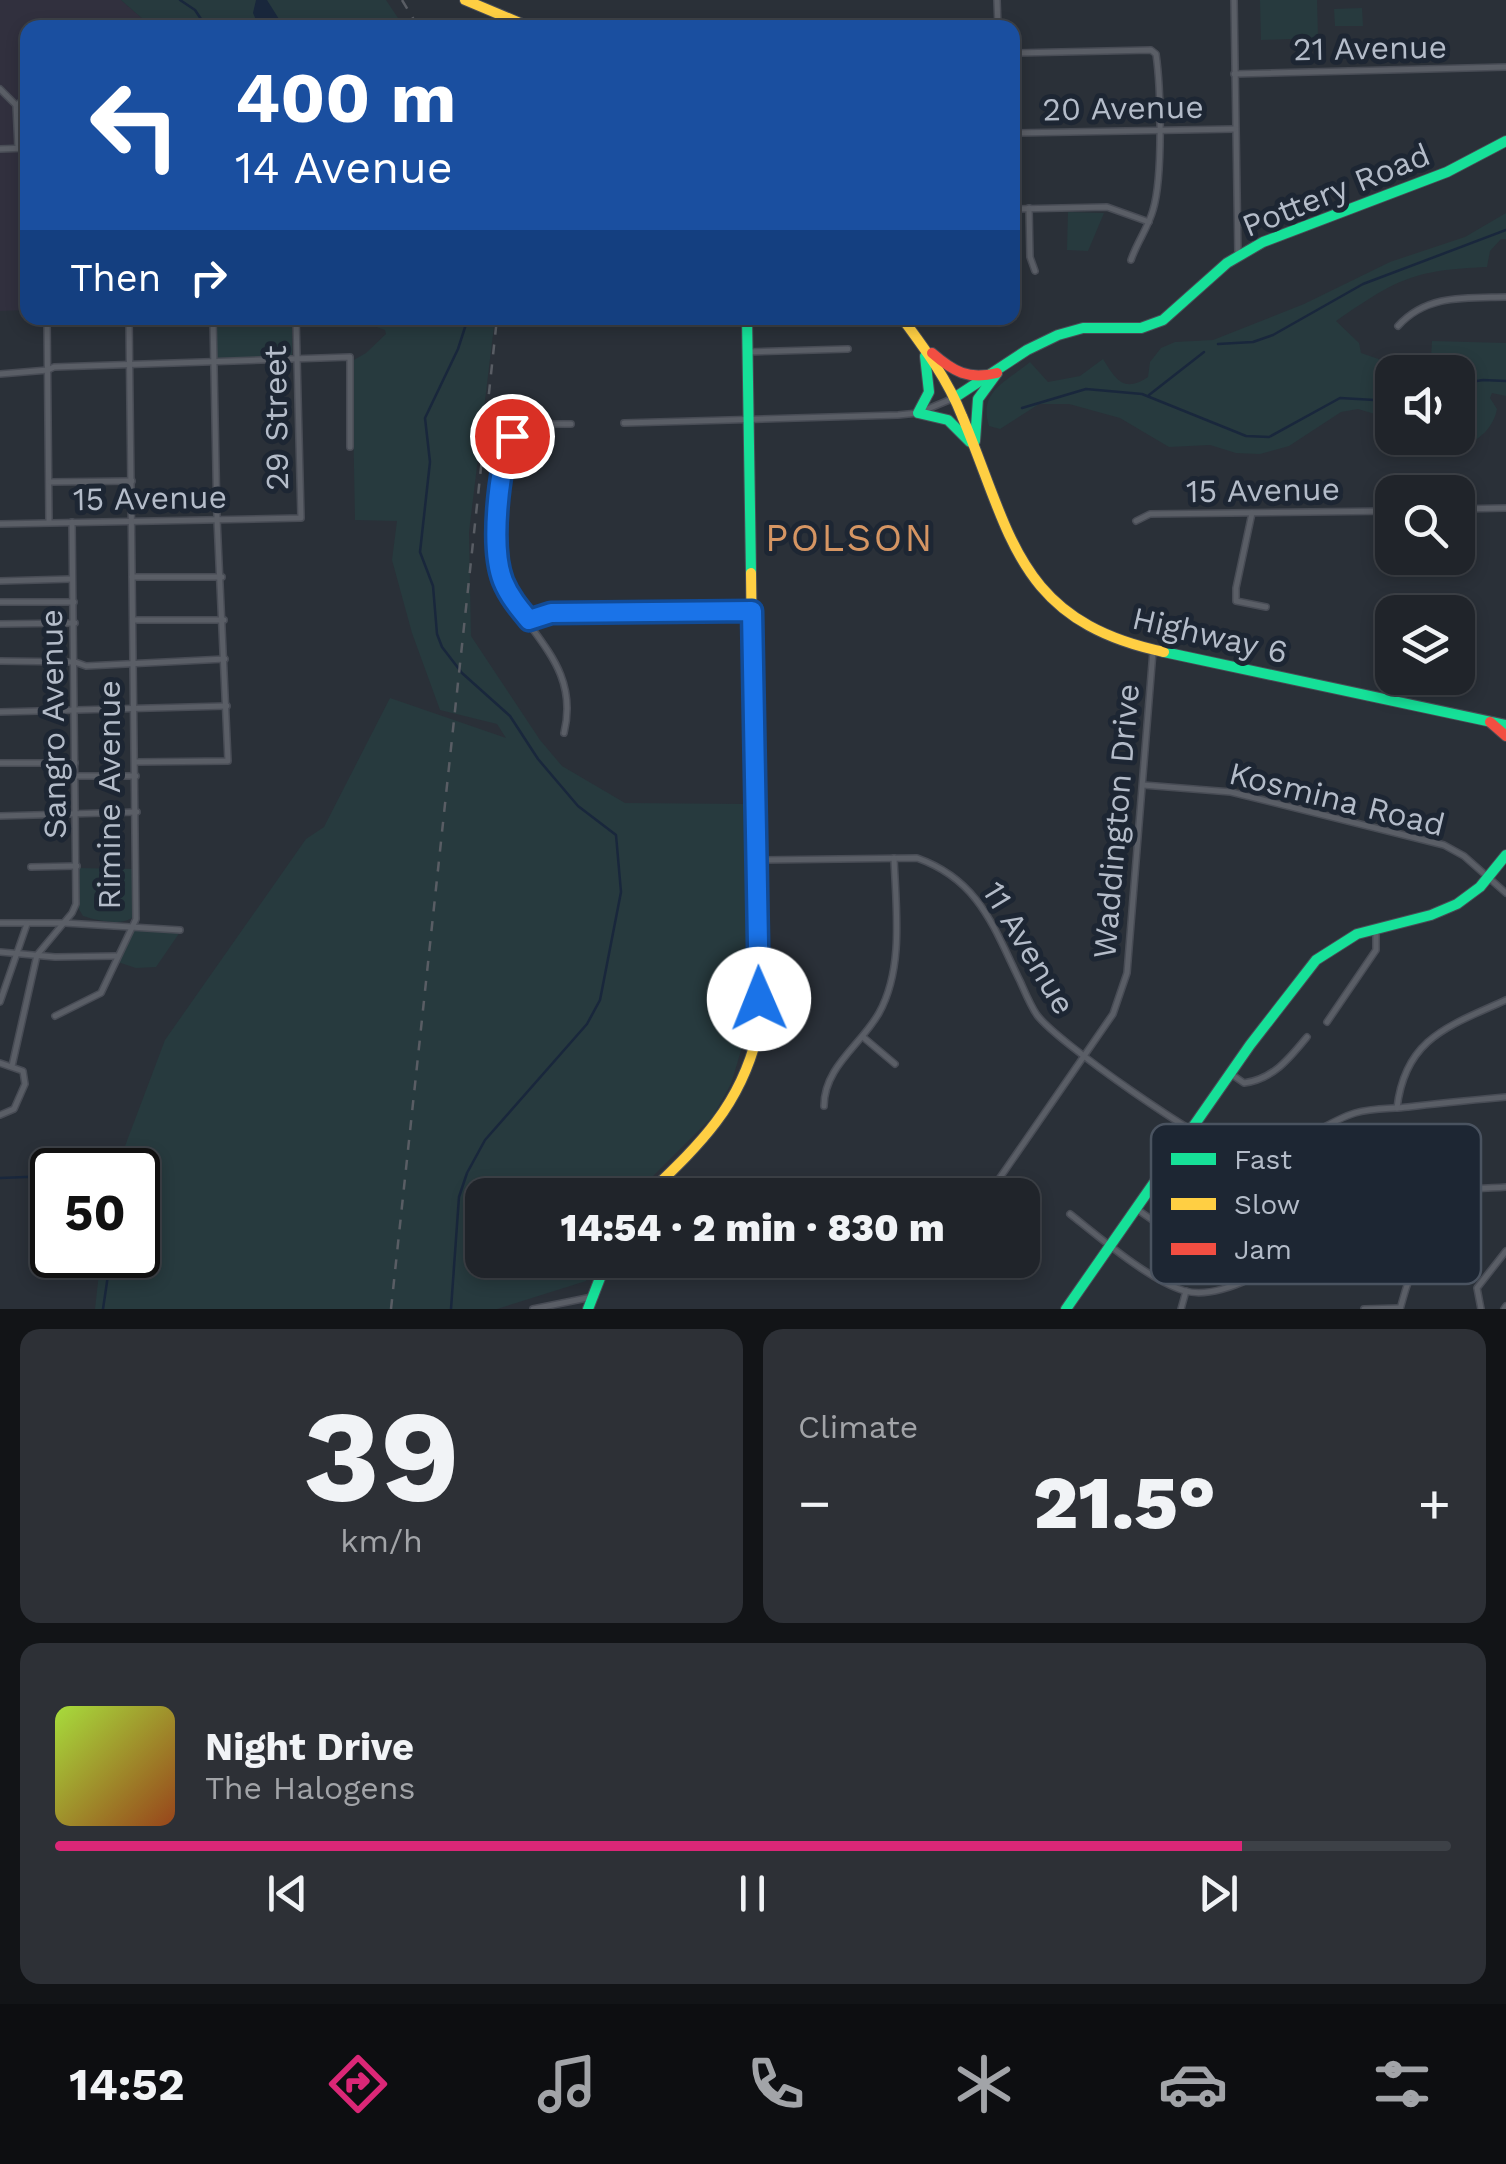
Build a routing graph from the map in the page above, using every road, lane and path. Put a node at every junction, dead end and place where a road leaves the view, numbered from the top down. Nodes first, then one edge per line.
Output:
1 (465, 0) edge
2 (1234, 0) edge
3 (513, 20) edge
4 (1020, 53) edge
5 (1506, 67) edge
6 (1234, 74) junction
7 (0, 90) edge
8 (20, 103) edge
9 (16, 106) junction
10 (18, 116) joint
11 (1235, 129) junction
12 (1158, 130) junction
13 (1020, 133) edge
14 (1504, 144) edge
15 (18, 148) joint
16 (0, 149) edge
17 (1020, 208) edge
18 (1029, 208) junction
19 (1149, 222) junction
20 (1238, 256) junction
21 (1131, 260) dead end
22 (1034, 271) dead end
23 (1506, 297) edge
24 (46, 325) edge
25 (129, 325) edge
26 (213, 325) edge
27 (296, 325) edge
28 (746, 325) edge
29 (907, 325) edge
30 (1398, 326) dead end
31 (922, 345) junction
32 (848, 350) dead end
33 (747, 352) junction
34 (296, 361) junction
35 (214, 364) junction
36 (130, 365) junction
37 (48, 370) junction
38 (997, 373) junction
39 (0, 374) edge
40 (954, 398) junction
41 (918, 413) junction
42 (748, 420) junction
43 (624, 423) dead end
44 (572, 424) dead end
45 (350, 447) dead end
46 (975, 448) junction
47 (132, 481) junction
48 (49, 482) junction
49 (1506, 508) edge
50 (1475, 509) edge
51 (1375, 511) edge
52 (1252, 512) junction
53 (300, 518) joint
54 (217, 520) junction
55 (132, 521) junction
56 (1136, 521) dead end
57 (49, 522) junction
58 (72, 522) junction
59 (0, 524) edge
60 (132, 577) junction
61 (222, 577) junction
62 (73, 579) junction
63 (0, 581) edge
64 (0, 602) edge
65 (74, 602) junction
66 (1266, 607) dead end
67 (752, 611) junction
68 (132, 620) junction
69 (224, 620) junction
70 (529, 620) junction
71 (74, 623) junction
72 (0, 624) edge
73 (1153, 650) junction
74 (225, 660) junction
75 (0, 661) edge
76 (75, 662) junction
77 (132, 662) junction
78 (227, 706) junction
79 (135, 708) junction
80 (75, 710) junction
81 (0, 712) edge
82 (1506, 716) edge
83 (1488, 720) junction
84 (1506, 725) edge
85 (564, 733) dead end
86 (1506, 736) edge
87 (136, 762) junction
88 (0, 763) edge
89 (76, 763) junction
90 (75, 776) junction
91 (136, 776) junction
92 (1142, 785) junction
93 (136, 812) junction
94 (77, 813) junction
95 (0, 816) edge
96 (1506, 854) edge
97 (894, 858) junction
98 (757, 860) junction
99 (77, 866) junction
100 (31, 867) dead end
101 (1488, 879) junction
102 (1506, 893) edge
103 (0, 922) edge
104 (65, 923) junction
105 (27, 924) junction
106 (130, 927) junction
107 (1376, 928) junction
108 (180, 930) dead end
109 (17, 951) junction
110 (0, 952) edge
111 (37, 955) junction
112 (118, 956) junction
113 (1506, 1000) edge
114 (0, 1002) edge
115 (56, 1016) dead end
116 (1327, 1022) dead end
117 (862, 1036) junction
118 (1307, 1037) dead end
119 (1083, 1055) junction
120 (0, 1063) edge
121 (895, 1064) dead end
122 (12, 1066) junction
123 (1231, 1074) junction
124 (1506, 1097) edge
125 (824, 1106) dead end
126 (1397, 1108) junction
127 (0, 1115) edge
128 (1184, 1124) edge
129 (1197, 1124) edge
130 (1328, 1124) edge
131 (665, 1178) edge
132 (1000, 1178) edge
133 (1506, 1187) edge
134 (1481, 1189) edge
135 (1151, 1191) edge
136 (1138, 1210) junction
137 (1070, 1214) dead end
138 (1151, 1219) edge
139 (1112, 1247) junction
140 (1506, 1251) edge
141 (1151, 1272) edge
142 (600, 1278) edge
143 (1171, 1284) edge
144 (1240, 1284) edge
145 (1408, 1284) edge
146 (1186, 1291) junction
147 (590, 1303) edge
148 (1400, 1308) edge
149 (533, 1309) edge
150 (1066, 1309) edge
151 (1181, 1309) edge
152 (1364, 1309) edge
153 (1481, 1309) edge

1 - 3 main road
2 - 6 street
4 - 12 street
5 - 6 street, 21 Avenue
6 - 11 street
7 - 9 street
8 - 9 street
9 - 10 street
10 - 15 street
11 - 12 street, 20 Avenue
11 - 20 street
12 - 13 street, 20 Avenue
12 - 19 street
14 - 20 main road, Pottery Road
15 - 16 street
17 - 18 street
18 - 19 street
18 - 22 street
19 - 21 street
20 - 38 main road, Pottery Road
23 - 30 street
24 - 37 street
25 - 36 street
26 - 35 street
27 - 34 street, 29 Street
28 - 33 main road
29 - 31 main road, Highway 6
31 - 38 main road
31 - 40 main road, Highway 6
31 - 41 main road
32 - 33 street
33 - 42 main road
34 - 35 street
34 - 45 street
34 - 53 street, 29 Street
35 - 36 street
35 - 54 street
36 - 37 street
36 - 47 street
37 - 39 street
37 - 48 street
38 - 40 main road, Pottery Road
38 - 46 main road
40 - 41 street, Pottery Road
40 - 46 main road, Highway 6
41 - 42 street, Pottery Road
41 - 46 main road
42 - 43 street, Pottery Road
42 - 67 main road
44 - 70 street
46 - 73 main road, Highway 6
47 - 48 street
47 - 55 street
48 - 57 street
49 - 50 street
51 - 52 street, 15 Avenue
52 - 56 street, 15 Avenue
52 - 66 street
53 - 54 street, 15 Avenue
54 - 55 street, 15 Avenue
54 - 61 street
55 - 58 street, 15 Avenue
55 - 60 street
57 - 58 street, 15 Avenue
57 - 59 street, 15 Avenue
58 - 62 street, Sangro Avenue
60 - 61 street
60 - 68 street
61 - 69 street
62 - 63 street
62 - 65 street, Sangro Avenue
64 - 65 street
65 - 71 street, Sangro Avenue
67 - 70 street
67 - 98 main road
68 - 69 street
68 - 77 street, Rimine Avenue
69 - 74 street
70 - 85 street
71 - 72 street
71 - 76 street, Sangro Avenue
73 - 83 main road, Highway 6
73 - 92 street, Waddington Drive
74 - 77 street
74 - 78 street
75 - 76 street
76 - 77 street
76 - 80 street, Sangro Avenue
77 - 79 street, Rimine Avenue
78 - 79 street
78 - 87 street
79 - 80 street
79 - 87 street, Rimine Avenue
80 - 81 street
80 - 89 street, Sangro Avenue
82 - 83 main road
83 - 84 main road, Highway 6
83 - 86 main road
87 - 91 street, Rimine Avenue
88 - 89 street
89 - 90 street, Sangro Avenue
90 - 91 street
90 - 94 street, Sangro Avenue
91 - 93 street, Rimine Avenue
92 - 101 street, Kosmina Road
92 - 119 street, Waddington Drive
93 - 94 street
93 - 106 street, Rimine Avenue
94 - 95 street
94 - 99 street, Sangro Avenue
96 - 101 main road
97 - 98 street, 11 Avenue
97 - 117 street
97 - 119 street, 11 Avenue
98 - 131 main road
99 - 100 street
99 - 104 street, Sangro Avenue
101 - 102 street, Kosmina Road
101 - 107 main road
103 - 105 street
104 - 105 street
104 - 106 street
104 - 111 street
105 - 109 street
106 - 108 street
106 - 112 street, Rimine Avenue
107 - 116 street
107 - 123 main road
109 - 110 street
109 - 111 street
109 - 114 street
111 - 112 street
111 - 122 street
112 - 115 street, Rimine Avenue
113 - 126 street
117 - 121 street
117 - 125 street
118 - 123 street
119 - 128 street, 11 Avenue
119 - 132 street, Waddington Drive
120 - 122 street
122 - 127 street
123 - 129 main road
124 - 126 street
126 - 130 street
133 - 134 street
135 - 136 main road
136 - 138 street
136 - 139 main road
137 - 139 street
139 - 141 street
139 - 150 main road
140 - 153 street
142 - 147 main road
143 - 146 street
144 - 146 street
145 - 148 street
146 - 151 street
147 - 149 street
148 - 152 street

